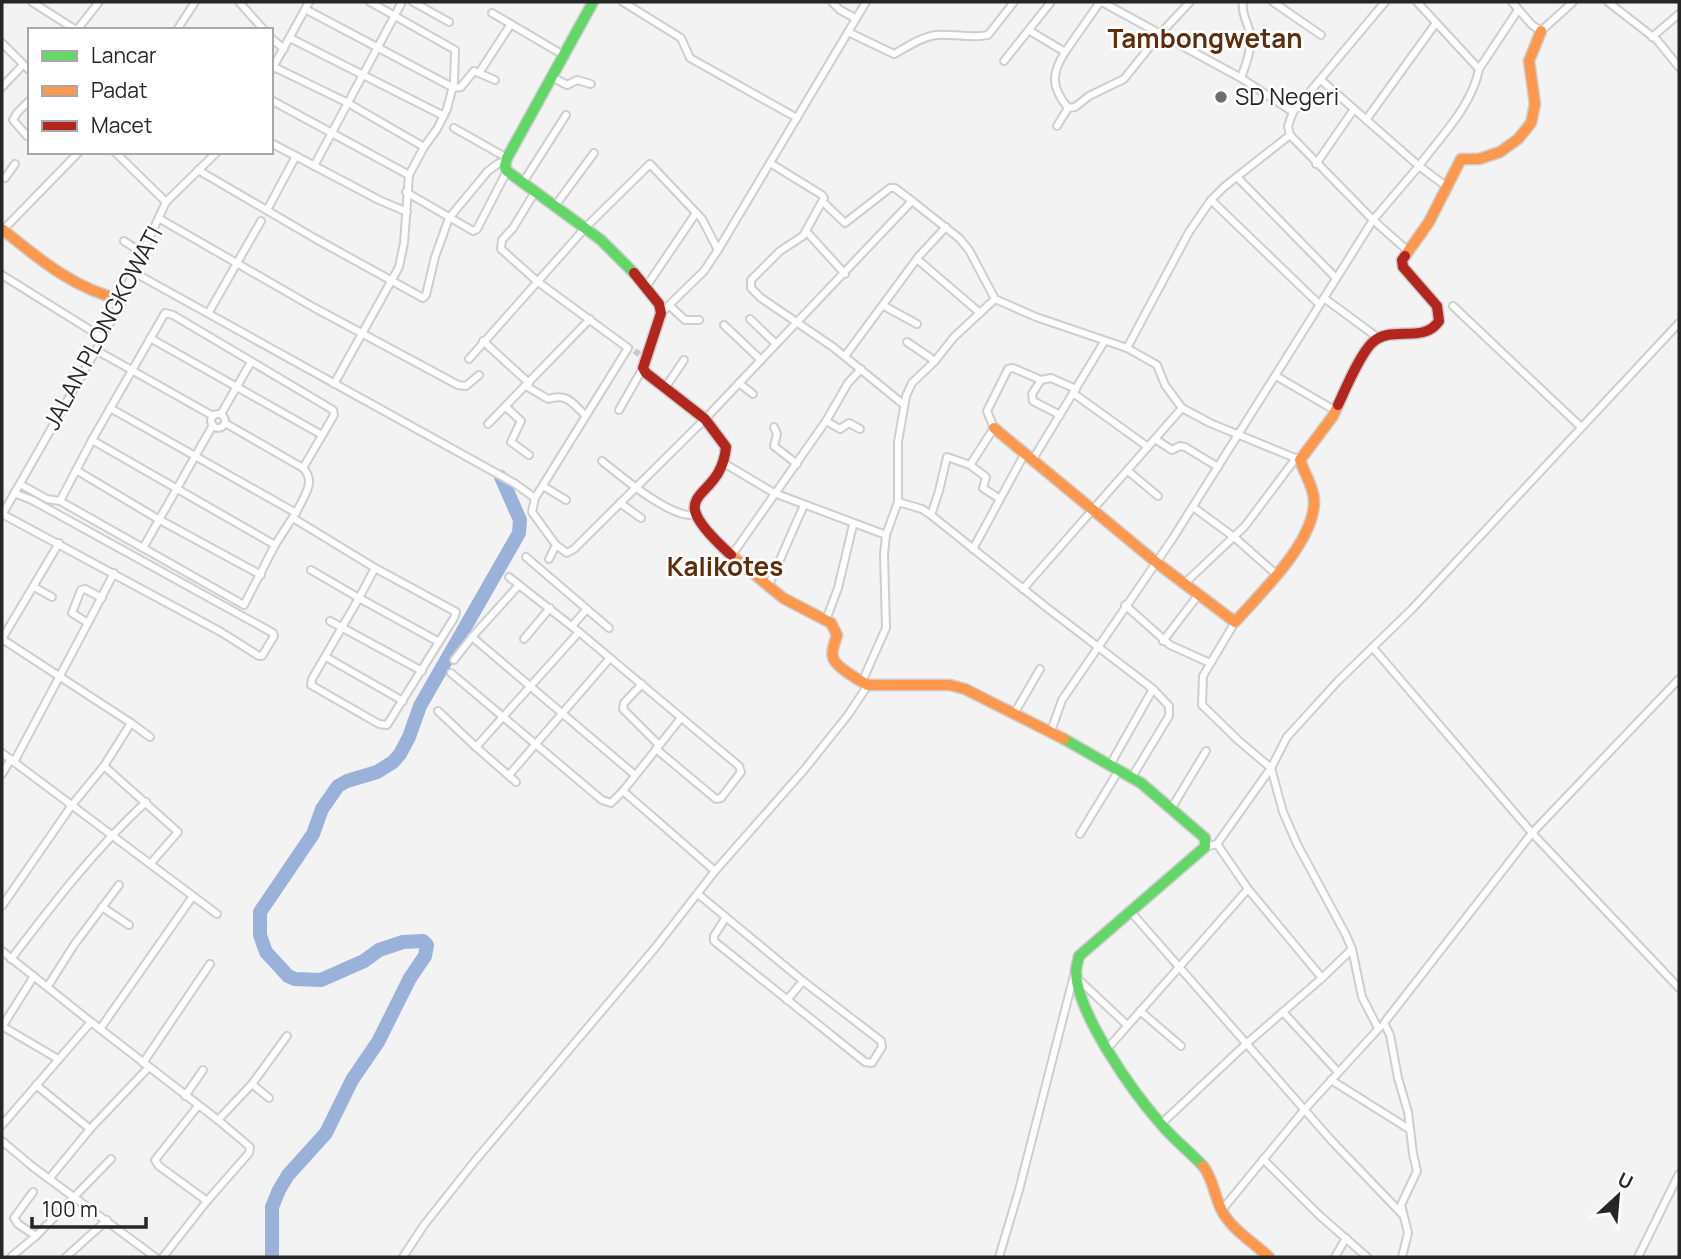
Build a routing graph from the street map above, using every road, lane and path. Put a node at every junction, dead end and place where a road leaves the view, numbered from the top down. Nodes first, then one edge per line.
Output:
1 (32, 2) edge
2 (99, 2) edge
3 (195, 2) edge
4 (239, 2) edge
5 (309, 2) edge
6 (370, 2) edge
7 (402, 2) edge
8 (413, 2) edge
9 (593, 2) edge
10 (623, 2) edge
11 (832, 2) edge
12 (866, 2) edge
13 (1014, 2) edge
14 (1051, 2) edge
15 (1101, 2) edge
16 (1189, 2) edge
17 (1243, 2) edge
18 (1273, 2) edge
19 (1374, 2) edge
20 (1418, 2) edge
21 (1512, 2) edge
22 (1573, 2) edge
23 (1608, 2) edge
24 (1383, 4) edge
25 (305, 9) junction
26 (1518, 10) junction
27 (492, 13) dead end
28 (394, 14) junction
29 (1679, 14) edge
30 (856, 18) junction
31 (449, 22) dead end
32 (1436, 23) junction
33 (511, 24) junction
34 (73, 28) edge
35 (78, 28) edge
36 (181, 28) edge
37 (262, 28) edge
38 (1541, 31) junction
39 (848, 32) junction
40 (1030, 32) junction
41 (1160, 34) junction
42 (1321, 34) dead end
43 (1652, 37) junction
44 (290, 38) junction
45 (273, 39) edge
46 (2, 43) edge
47 (377, 47) junction
48 (284, 49) junction
49 (1065, 52) junction
50 (565, 56) junction
51 (1004, 61) dead end
52 (23, 65) junction
53 (1679, 67) edge
54 (28, 69) edge
55 (273, 69) edge
56 (1479, 69) junction
57 (480, 74) junction
58 (362, 75) junction
59 (552, 78) junction
60 (1241, 78) junction
61 (495, 80) dead end
62 (1321, 80) junction
63 (591, 84) dead end
64 (2, 87) edge
65 (454, 88) junction
66 (273, 101) edge
67 (28, 102) edge
68 (348, 103) junction
69 (1068, 108) junction
70 (1354, 109) junction
71 (1293, 112) junction
72 (566, 115) dead end
73 (444, 116) junction
74 (797, 118) junction
75 (1367, 120) junction
76 (1057, 126) dead end
77 (454, 128) dead end
78 (332, 133) junction
79 (27, 135) dead end
80 (1290, 135) junction
81 (273, 144) edge
82 (424, 147) junction
83 (594, 153) dead end
84 (77, 154) edge
85 (118, 154) edge
86 (212, 154) edge
87 (296, 156) junction
88 (506, 163) junction
89 (770, 163) junction
90 (15, 164) dead end
91 (1316, 164) junction
92 (314, 166) junction
93 (1419, 166) junction
94 (198, 170) junction
95 (409, 175) junction
96 (1237, 177) junction
97 (3, 180) edge
98 (522, 184) junction
99 (1447, 187) junction
100 (406, 192) junction
101 (535, 192) junction
102 (1211, 200) junction
103 (912, 201) junction
104 (166, 202) junction
105 (823, 202) junction
106 (555, 206) junction
107 (267, 210) junction
108 (407, 212) junction
109 (696, 213) junction
110 (449, 218) junction
111 (160, 219) junction
112 (1373, 220) junction
113 (261, 221) dead end
114 (586, 227) junction
115 (946, 227) junction
116 (2, 229) edge
117 (806, 231) junction
118 (124, 241) dead end
119 (718, 250) junction
120 (1408, 251) junction
121 (144, 254) junction
122 (917, 259) junction
123 (238, 262) junction
124 (135, 273) junction
125 (845, 274) junction
126 (2, 275) edge
127 (1335, 277) junction
128 (393, 281) junction
129 (538, 282) junction
130 (646, 287) junction
131 (995, 299) junction
132 (122, 300) junction
133 (1321, 301) junction
134 (670, 306) junction
135 (884, 306) junction
136 (1453, 306) dead end
137 (209, 312) junction
138 (661, 313) junction
139 (980, 313) junction
140 (590, 319) junction
141 (750, 319) dead end
142 (699, 320) dead end
143 (798, 322) junction
144 (1679, 323) edge
145 (917, 324) dead end
146 (724, 325) dead end
147 (362, 334) junction
148 (1377, 337) junction
149 (103, 338) junction
150 (150, 338) junction
151 (483, 341) junction
152 (907, 342) dead end
153 (1104, 342) junction
154 (776, 344) junction
155 (1127, 348) junction
156 (96, 350) junction
157 (845, 356) junction
158 (469, 359) dead end
159 (684, 360) dead end
160 (761, 360) junction
161 (251, 362) junction
162 (934, 362) junction
163 (643, 368) junction
164 (860, 369) junction
165 (131, 371) junction
166 (479, 375) dead end
167 (1276, 376) junction
168 (1041, 380) junction
169 (739, 383) junction
170 (334, 384) junction
171 (528, 384) junction
172 (237, 388) junction
173 (665, 388) junction
174 (1075, 391) junction
175 (753, 394) dead end
176 (903, 404) junction
177 (506, 407) junction
178 (110, 408) junction
179 (1182, 408) junction
180 (619, 410) dead end
181 (1336, 411) junction
182 (221, 414) junction
183 (585, 415) junction
184 (1060, 415) junction
185 (213, 416) junction
186 (705, 419) junction
187 (826, 421) junction
188 (225, 423) junction
189 (488, 424) dead end
190 (215, 426) junction
191 (774, 426) dead end
192 (1581, 427) junction
193 (993, 428) junction
194 (860, 429) dead end
195 (1240, 433) junction
196 (322, 435) junction
197 (92, 439) junction
198 (1155, 439) junction
199 (1148, 447) junction
200 (529, 455) dead end
201 (1029, 456) junction
202 (195, 459) junction
203 (1298, 459) junction
204 (602, 461) dead end
205 (722, 462) junction
206 (796, 464) junction
207 (970, 465) junction
208 (1218, 467) junction
209 (303, 468) junction
210 (76, 470) junction
211 (1128, 471) junction
212 (20, 484) junction
213 (543, 486) junction
214 (636, 487) junction
215 (175, 488) junction
216 (15, 493) junction
217 (774, 494) junction
218 (1158, 496) dead end
219 (535, 498) junction
220 (1000, 499) junction
221 (566, 500) dead end
222 (60, 501) junction
223 (898, 502) junction
224 (620, 503) junction
225 (804, 505) junction
226 (1193, 506) junction
227 (1093, 508) junction
228 (2, 514) edge
229 (695, 515) junction
230 (931, 515) junction
231 (296, 517) junction
232 (640, 518) dead end
233 (158, 519) junction
234 (853, 524) junction
235 (886, 535) junction
236 (1234, 537) junction
237 (59, 543) junction
238 (275, 545) junction
239 (556, 545) junction
240 (143, 548) junction
241 (974, 549) junction
242 (732, 555) junction
243 (526, 557) dead end
244 (549, 559) dead end
245 (1157, 563) junction
246 (374, 568) junction
247 (311, 570) dead end
248 (114, 573) junction
249 (1276, 574) junction
250 (261, 575) junction
251 (509, 577) dead end
252 (1185, 583) junction
253 (519, 584) junction
254 (34, 587) junction
255 (768, 587) junction
256 (1023, 589) junction
257 (1199, 594) junction
258 (52, 597) dead end
259 (102, 598) junction
260 (359, 598) junction
261 (1125, 605) junction
262 (550, 608) junction
263 (586, 610) junction
264 (827, 620) junction
265 (330, 621) dead end
266 (1236, 622) junction
267 (88, 623) junction
268 (572, 626) junction
269 (343, 628) junction
270 (609, 628) dead end
271 (579, 632) junction
272 (472, 637) junction
273 (2, 639) edge
274 (524, 639) dead end
275 (1163, 640) junction
276 (439, 642) junction
277 (1097, 647) junction
278 (1374, 649) junction
279 (326, 657) junction
280 (610, 658) junction
281 (454, 660) dead end
282 (1210, 663) junction
283 (1040, 669) dead end
284 (422, 671) junction
285 (451, 673) dead end
286 (61, 677) junction
287 (1679, 679) edge
288 (865, 683) junction
289 (642, 684) junction
290 (530, 686) junction
291 (1153, 689) junction
292 (403, 701) junction
293 (438, 711) dead end
294 (563, 714) junction
295 (1014, 714) junction
296 (503, 718) junction
297 (681, 718) junction
298 (131, 723) junction
299 (1051, 731) junction
300 (150, 737) dead end
301 (536, 744) junction
302 (476, 747) junction
303 (657, 747) junction
304 (1206, 751) dead end
305 (2, 753) edge
306 (13, 760) junction
307 (104, 766) junction
308 (1115, 767) junction
309 (1271, 768) junction
310 (2, 774) edge
311 (509, 775) junction
312 (635, 775) junction
313 (1132, 777) junction
314 (516, 782) dead end
315 (623, 791) junction
316 (146, 802) junction
317 (72, 805) junction
318 (1171, 809) junction
319 (1532, 832) junction
320 (111, 834) junction
321 (1080, 834) dead end
322 (1217, 844) junction
323 (1205, 847) junction
324 (151, 863) junction
325 (715, 872) junction
326 (120, 885) dead end
327 (1248, 889) junction
328 (698, 894) junction
329 (193, 897) junction
330 (2, 906) edge
331 (102, 907) junction
332 (1130, 911) junction
333 (217, 914) dead end
334 (726, 917) junction
335 (129, 925) dead end
336 (1352, 949) junction
337 (2, 951) edge
338 (11, 959) junction
339 (210, 964) dead end
340 (1178, 967) junction
341 (1076, 975) junction
342 (34, 976) junction
343 (1322, 978) junction
344 (803, 981) junction
345 (48, 986) junction
346 (1679, 988) edge
347 (787, 1000) junction
348 (1140, 1011) junction
349 (1283, 1012) junction
350 (91, 1022) junction
351 (1127, 1025) junction
352 (1381, 1026) junction
353 (2, 1027) edge
354 (100, 1029) junction
355 (287, 1037) dead end
356 (1246, 1044) junction
357 (1181, 1046) dead end
358 (1107, 1049) junction
359 (58, 1059) junction
360 (146, 1065) junction
361 (203, 1070) dead end
362 (1338, 1072) junction
363 (1331, 1080) junction
364 (252, 1084) junction
365 (36, 1085) junction
366 (185, 1096) junction
367 (269, 1098) dead end
368 (198, 1106) junction
369 (1305, 1109) junction
370 (218, 1120) junction
371 (1161, 1124) junction
372 (2, 1125) edge
373 (90, 1129) junction
374 (1409, 1129) junction
375 (2, 1142) edge
376 (111, 1158) dead end
377 (1264, 1159) junction
378 (1679, 1174) edge
379 (49, 1179) junction
380 (33, 1192) dead end
381 (72, 1196) junction
382 (207, 1200) junction
383 (1221, 1211) junction
384 (1403, 1215) junction
385 (107, 1220) junction
386 (36, 1236) junction
387 (1346, 1238) junction
388 (12, 1256) edge
389 (66, 1257) edge
390 (155, 1257) edge
391 (163, 1257) edge
392 (403, 1257) edge
393 (999, 1257) edge
394 (1269, 1257) edge
395 (1335, 1257) edge
396 (1367, 1257) edge
397 (1402, 1257) edge
398 (1638, 1257) edge

1 - 34 street
2 - 35 street
3 - 36 street
4 - 37 street
5 - 25 street
6 - 28 street
7 - 28 street
8 - 31 street
9 - 50 street
10 - 74 street
11 - 30 street
12 - 30 street
13 - 39 street
14 - 40 street
15 - 41 street
15 - 49 street
16 - 41 street
17 - 60 street
18 - 42 street
19 - 24 street
20 - 32 street
21 - 26 street
22 - 38 street
23 - 43 street
24 - 62 street
25 - 44 street
25 - 47 street
26 - 38 street
26 - 56 street
27 - 33 street
28 - 47 street
28 - 65 street
29 - 43 street
30 - 39 street
32 - 56 street
32 - 75 street
33 - 50 street
33 - 57 street
38 - 99 street
39 - 74 street
40 - 49 street
40 - 51 street
41 - 60 street
41 - 69 street
43 - 53 street
44 - 48 street
44 - 58 street
45 - 48 street
46 - 52 street
47 - 58 street
47 - 65 street
48 - 55 street
49 - 69 street
50 - 59 street
52 - 54 street
52 - 64 street
55 - 68 street
56 - 93 street
57 - 61 street
57 - 65 street
58 - 68 street
58 - 73 street
59 - 63 street
59 - 88 street
60 - 71 street
62 - 70 street
62 - 71 street
65 - 73 street
66 - 78 street
67 - 79 street
68 - 78 street
68 - 82 street
69 - 76 street
70 - 75 street
70 - 91 street
71 - 80 street
72 - 98 street
73 - 82 street
74 - 89 street
75 - 93 street
77 - 88 street
78 - 92 street
78 - 95 street
80 - 91 street
80 - 96 street
81 - 87 street
82 - 95 street
83 - 106 street
84 - 116 street
85 - 104 street
86 - 94 street, JALAN PLONGKOWATI
87 - 92 street
87 - 107 street
88 - 98 street
88 - 110 street
88 - 110 street
89 - 105 street
89 - 119 street
90 - 97 street
91 - 112 street
92 - 108 street
93 - 99 street
93 - 112 street
94 - 104 street, JALAN PLONGKOWATI
94 - 107 street
95 - 100 street
96 - 102 street
96 - 127 street
98 - 101 street
99 - 120 street
100 - 108 street
100 - 110 street
101 - 106 street
101 - 129 street
102 - 133 street
102 - 155 street
103 - 105 street
103 - 115 street
103 - 125 street
104 - 111 street, JALAN PLONGKOWATI
105 - 117 street
106 - 114 street
107 - 128 street
108 - 128 street
109 - 114 street
109 - 119 street
109 - 130 street
110 - 128 street
111 - 121 street, JALAN PLONGKOWATI
111 - 123 street
112 - 120 street
112 - 127 street
113 - 123 street
114 - 129 street
114 - 130 street
115 - 122 street
115 - 131 street
116 - 132 street
117 - 125 street
117 - 143 street
118 - 121 street
119 - 134 street
120 - 148 street
121 - 124 street, JALAN PLONGKOWATI
122 - 135 street
122 - 139 street
123 - 137 street
123 - 147 street
124 - 132 street, JALAN PLONGKOWATI
124 - 137 street
125 - 143 street
126 - 149 street
127 - 133 street
128 - 147 street
129 - 140 street
129 - 151 street
130 - 138 street
131 - 139 street
131 - 153 street
132 - 149 street, JALAN PLONGKOWATI
133 - 148 street
133 - 167 street
134 - 138 street
134 - 142 street
135 - 145 street
135 - 157 street
136 - 192 street
137 - 170 street
138 - 163 street
139 - 162 street
140 - 171 street
140 - 183 street
141 - 154 street
143 - 154 street
143 - 157 street
144 - 192 street
146 - 160 street
147 - 166 street
147 - 170 street
148 - 181 street
149 - 156 street, JALAN PLONGKOWATI
150 - 161 street
150 - 165 street
150 - 172 street
151 - 158 street
151 - 171 street
152 - 162 street
153 - 155 street
153 - 174 street
154 - 160 street
155 - 179 street
156 - 165 street
156 - 212 street, JALAN PLONGKOWATI
157 - 164 street
159 - 173 street
160 - 169 street
161 - 172 street
161 - 196 street
162 - 176 street
163 - 173 street
163 - 180 street
164 - 176 street
164 - 187 street
165 - 178 street
165 - 185 street
167 - 181 street
167 - 195 street
168 - 174 street
168 - 184 street
168 - 193 street
169 - 175 street
169 - 186 street
170 - 219 street
171 - 177 street
171 - 183 street
172 - 182 street
172 - 196 street
173 - 186 street
174 - 184 street
174 - 199 street
176 - 223 street
177 - 189 street
177 - 200 street
178 - 197 street
178 - 202 street
179 - 195 street
179 - 198 street
181 - 203 street
182 - 185 street
182 - 188 street
183 - 213 street
184 - 201 street
185 - 190 street
186 - 205 street
186 - 214 street
187 - 194 street
187 - 206 street
188 - 190 street
188 - 209 street
190 - 202 street
191 - 206 street
192 - 278 street
193 - 201 street
193 - 207 street
195 - 203 street
195 - 208 street
196 - 209 street
197 - 210 street
197 - 215 street
198 - 199 street
198 - 208 street
199 - 211 street
201 - 220 street
201 - 227 street
202 - 215 street
202 - 231 street
203 - 236 street
203 - 249 street
204 - 214 street
205 - 217 street
205 - 229 street
206 - 217 street
207 - 220 street
207 - 230 street
208 - 226 street
209 - 231 street
210 - 222 street
210 - 233 street
211 - 218 street
211 - 227 street
212 - 216 street, JALAN PLONGKOWATI
212 - 222 street
213 - 219 street
213 - 221 street
214 - 224 street
214 - 229 street
215 - 233 street
215 - 238 street
216 - 228 street, JALAN PLONGKOWATI
216 - 248 street
217 - 225 street
217 - 242 street
219 - 239 street
220 - 241 street
222 - 240 street
223 - 230 street
223 - 235 street
224 - 232 street
224 - 239 street
225 - 234 street
225 - 255 street
226 - 236 street
226 - 245 street
227 - 245 street
227 - 256 street
228 - 237 street
229 - 242 street
230 - 241 street
231 - 238 street
231 - 246 street
233 - 240 street
233 - 250 street
234 - 235 street
234 - 264 street
235 - 288 street
236 - 249 street
236 - 252 street
237 - 248 street
237 - 254 street
238 - 250 street
239 - 244 street
240 - 250 street
241 - 256 street
242 - 255 street
243 - 263 street
245 - 252 street
245 - 261 street
246 - 260 street
246 - 276 street
247 - 260 street
248 - 259 street
249 - 266 street
251 - 253 street
252 - 257 street
253 - 262 street
253 - 272 street
254 - 258 street
254 - 273 street
255 - 264 street
256 - 277 street
257 - 266 street
257 - 275 street
259 - 267 street
259 - 267 street
260 - 269 street
260 - 276 street
261 - 275 street
261 - 277 street
262 - 268 street
262 - 274 street
263 - 268 street
263 - 270 street
264 - 288 street
265 - 269 street
266 - 282 street
267 - 286 street
268 - 271 street
269 - 279 street
269 - 284 street
271 - 280 street
271 - 290 street
272 - 281 street
272 - 290 street
273 - 286 street
275 - 282 street
276 - 284 street
277 - 291 street
277 - 299 street
278 - 309 street
278 - 319 street
279 - 292 street
279 - 292 street
280 - 289 street
280 - 294 street
282 - 309 street
283 - 295 street
284 - 292 street
285 - 296 street
286 - 298 street
286 - 306 street
287 - 319 street
288 - 295 street
288 - 325 street
289 - 297 street
289 - 303 street
290 - 294 street
290 - 296 street
291 - 308 street
291 - 313 street
293 - 302 street
294 - 301 street
294 - 312 street
295 - 299 street
296 - 301 street
296 - 302 street
297 - 303 street
297 - 303 street
298 - 300 street
298 - 307 street
299 - 308 street
301 - 311 street
301 - 315 street
302 - 311 street
303 - 312 street
304 - 318 street
305 - 306 street
306 - 310 street
306 - 317 street
307 - 316 street
307 - 317 street
308 - 313 street
308 - 321 street
309 - 322 street
309 - 336 street
311 - 314 street
312 - 315 street
313 - 318 street
315 - 325 street
316 - 320 street
316 - 324 street
317 - 320 street
317 - 330 street
318 - 323 street
319 - 346 street
319 - 352 street
320 - 324 street
320 - 338 street
322 - 323 street
322 - 327 street
323 - 332 street
324 - 329 street
325 - 328 street
326 - 331 street
327 - 340 street
327 - 343 street
328 - 334 street
328 - 392 street
329 - 333 street
329 - 354 street
331 - 335 street
331 - 345 street
332 - 340 street
332 - 341 street
334 - 344 street
334 - 347 street
336 - 343 street
336 - 352 street
337 - 338 street
338 - 342 street
339 - 360 street
340 - 348 street
340 - 356 street
341 - 351 street
341 - 358 street
341 - 393 street
342 - 345 street
342 - 353 street
343 - 349 street
344 - 347 street
344 - 347 street
345 - 350 street
348 - 351 street
348 - 357 street
349 - 356 street
349 - 362 street
350 - 354 street
350 - 359 street
351 - 358 street
352 - 362 street
352 - 374 street
353 - 359 street
354 - 360 street
355 - 364 street
356 - 369 street
356 - 371 street
358 - 371 street
359 - 365 street
360 - 366 street
360 - 373 street
361 - 366 street
362 - 363 street
363 - 369 street
363 - 374 street
364 - 367 street
364 - 370 street
365 - 372 street
365 - 373 street
366 - 368 street
368 - 370 street
368 - 382 street
369 - 377 street
369 - 384 street
370 - 382 street
371 - 383 street
373 - 379 street
374 - 384 street
375 - 379 street
376 - 381 street
377 - 383 street
377 - 387 street
378 - 398 street
379 - 381 street
380 - 386 street
381 - 385 street
381 - 386 street
382 - 391 street
383 - 394 street
384 - 397 street
385 - 389 street
385 - 390 street
386 - 388 street
387 - 395 street
387 - 396 street

